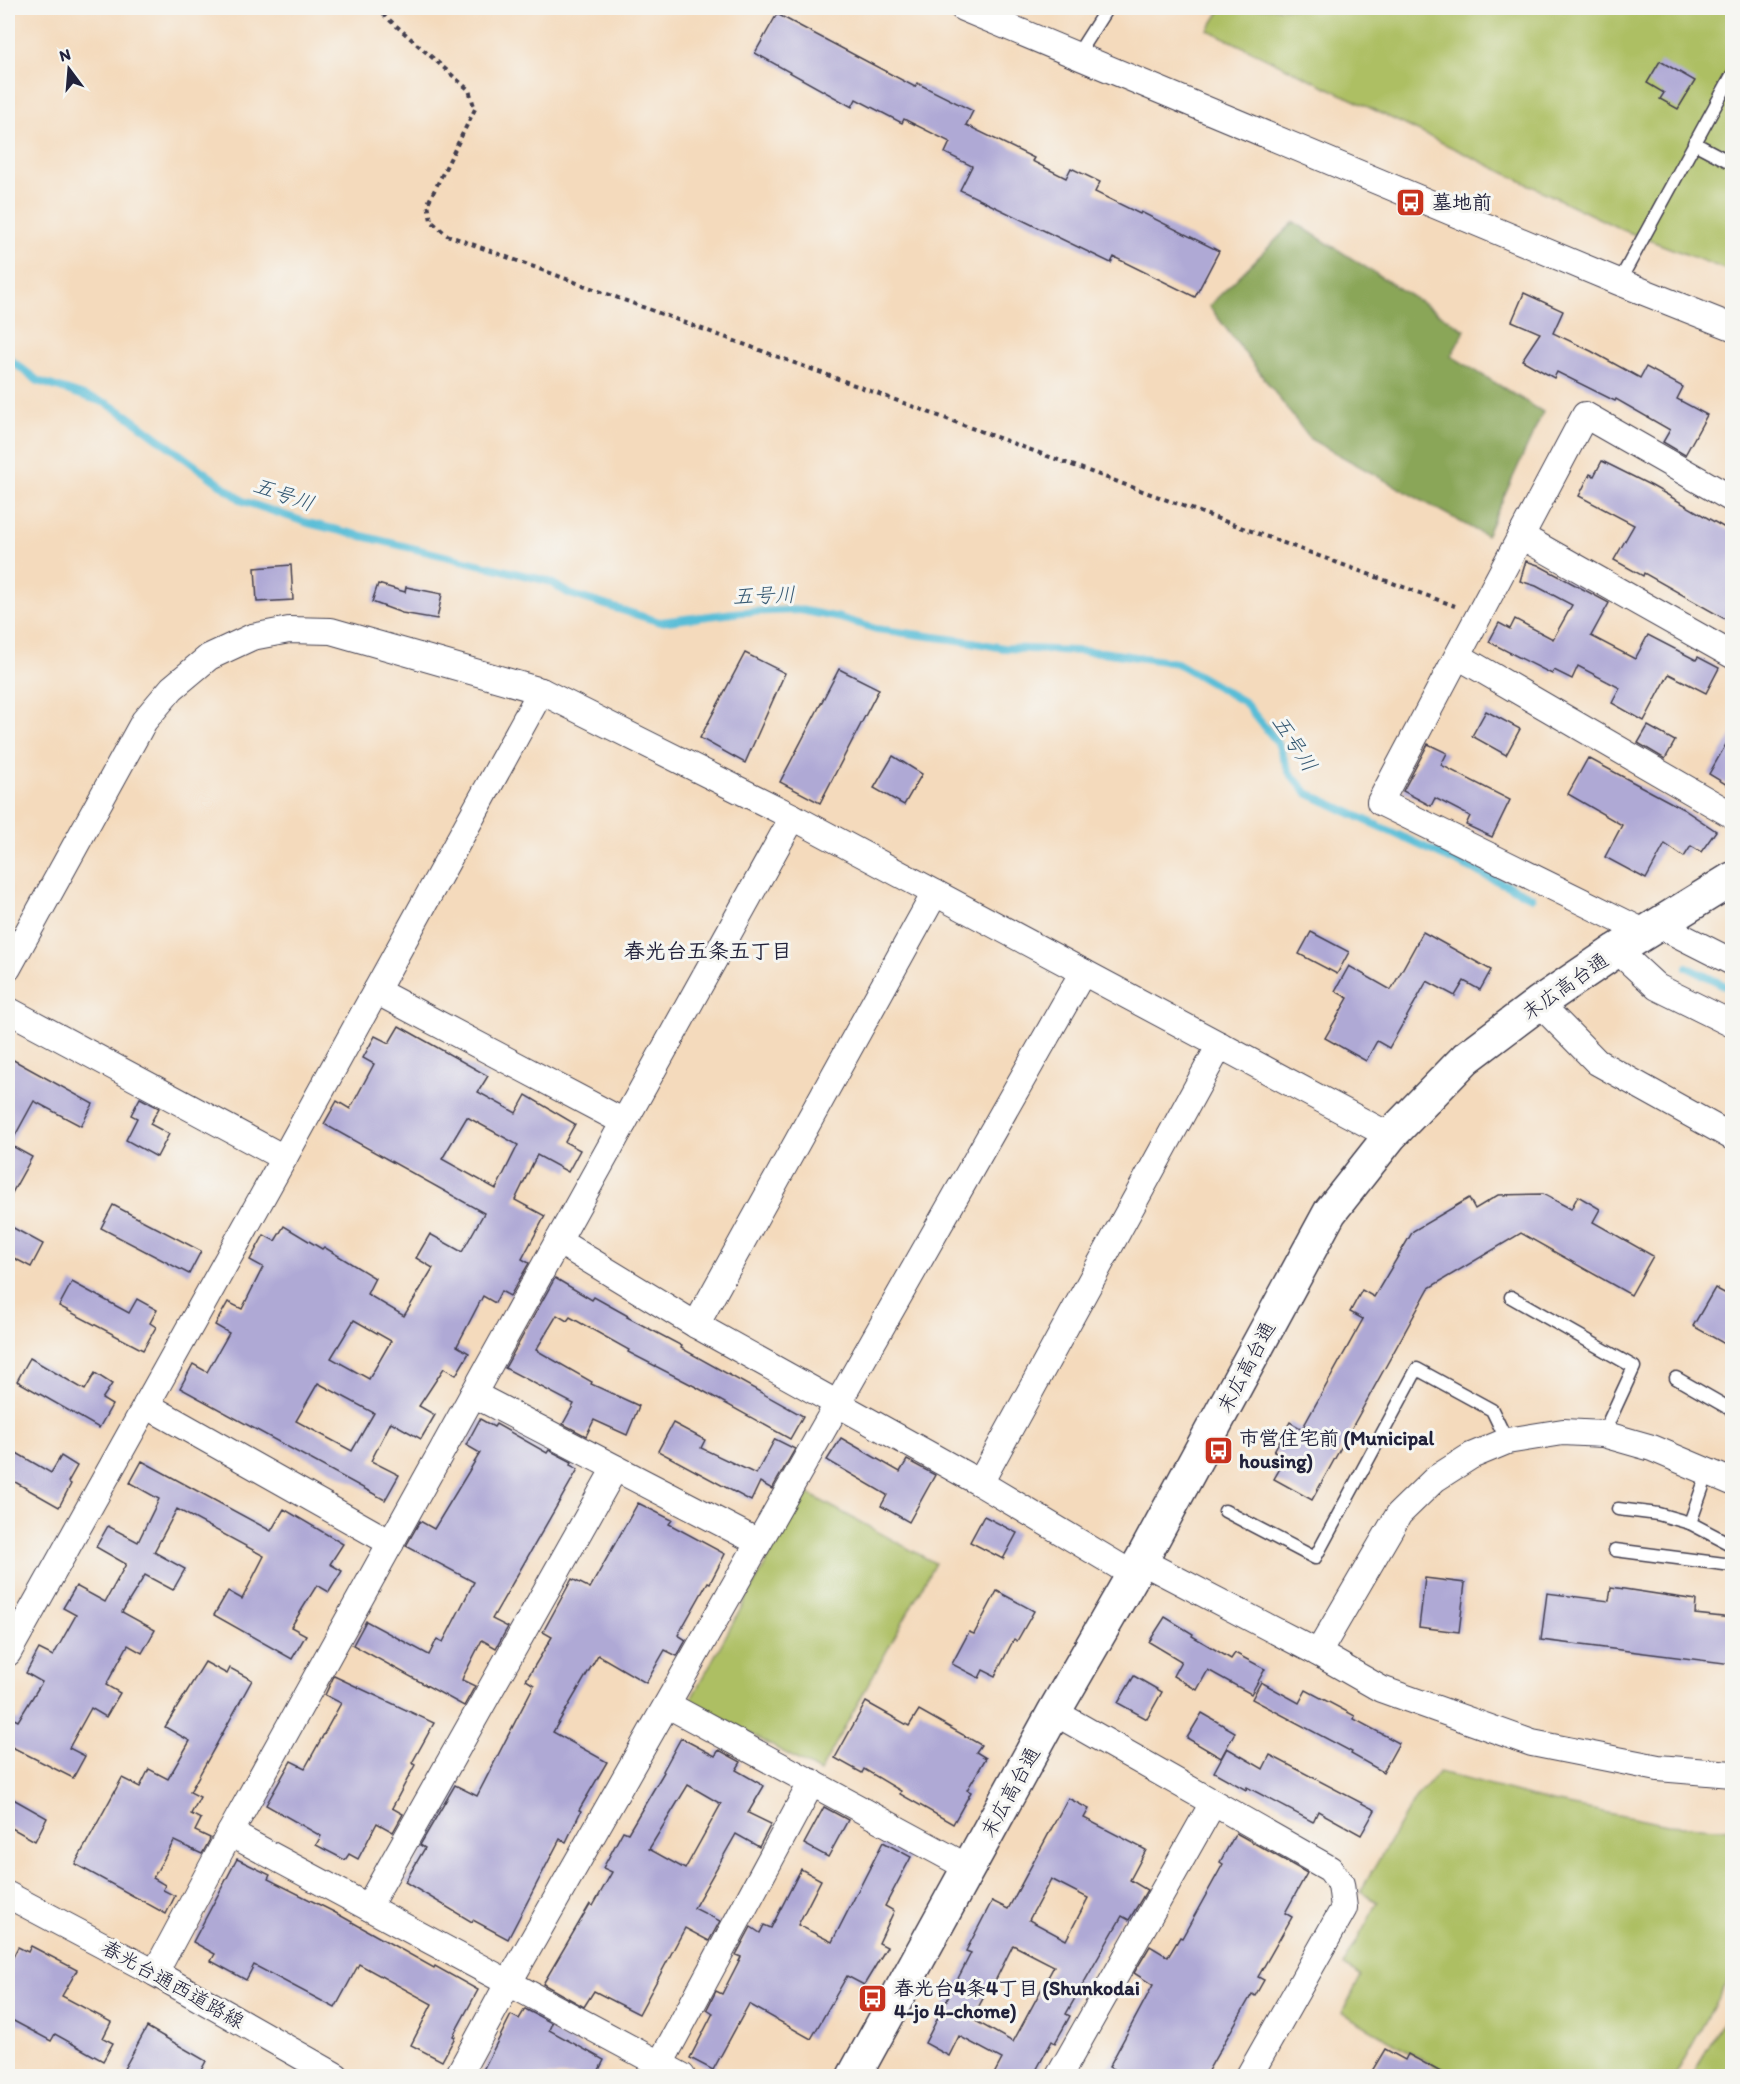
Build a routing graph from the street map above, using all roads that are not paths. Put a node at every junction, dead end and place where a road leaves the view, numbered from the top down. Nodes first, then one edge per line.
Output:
1 (963, 8) edge
2 (1107, 8) edge
3 (1077, 55) junction
4 (1732, 75) edge
5 (1694, 143) junction
6 (1732, 163) edge
7 (1619, 282) junction
8 (1732, 327) edge
9 (1732, 499) edge
10 (1521, 536) junction
11 (1732, 655) edge
12 (1458, 656) junction
13 (541, 691) junction
14 (1732, 814) edge
15 (793, 817) junction
16 (1732, 879) edge
17 (935, 893) junction
18 (1639, 935) junction
19 (1732, 962) edge
20 (8, 968) edge
21 (1083, 972) junction
22 (376, 992) junction
23 (1539, 1003) junction
24 (8, 1010) edge
25 (1732, 1024) edge
26 (1220, 1045) junction
27 (624, 1122) junction
28 (1390, 1136) junction
29 (1732, 1137) edge
30 (284, 1158) junction
31 (558, 1241) junction
32 (1511, 1297) dead end
33 (696, 1325) junction
34 (1677, 1378) dead end
35 (473, 1394) junction
36 (837, 1403) junction
37 (146, 1405) junction
38 (1732, 1410) edge
39 (1603, 1434) junction
40 (1507, 1441) junction
41 (615, 1468) junction
42 (1708, 1472) junction
43 (1732, 1482) edge
44 (980, 1483) junction
45 (1618, 1509) dead end
46 (1225, 1511) dead end
47 (1690, 1524) junction
48 (758, 1542) junction
49 (391, 1543) junction
50 (1732, 1545) edge
51 (1615, 1550) dead end
52 (1732, 1565) edge
53 (1137, 1568) junction
54 (8, 1653) edge
55 (1318, 1653) junction
56 (668, 1704) junction
57 (1054, 1712) junction
58 (1732, 1774) edge
59 (812, 1782) junction
60 (1213, 1803) junction
61 (230, 1833) junction
62 (969, 1868) junction
63 (10, 1904) edge
64 (368, 1907) junction
65 (155, 1973) junction
66 (508, 1982) junction
67 (660, 2064) junction
68 (336, 2076) edge
69 (458, 2076) edge
70 (682, 2076) edge
71 (854, 2076) edge
72 (1059, 2076) edge
73 (1249, 2076) edge

1 - 3 street
2 - 3 lane
3 - 7 street
4 - 5 lane
5 - 6 lane
5 - 7 lane
7 - 8 street
9 - 10 street
10 - 11 street
10 - 12 street
12 - 14 street
12 - 18 street
13 - 15 street
13 - 20 street
13 - 22 street
15 - 17 street
15 - 27 street
16 - 18 street, 末広高台通
17 - 21 street
17 - 33 street
18 - 19 street
18 - 23 street, 末広高台通
18 - 25 street
21 - 26 street
21 - 36 street
22 - 27 street
22 - 30 street
23 - 28 street, 末広高台通
23 - 29 street
24 - 30 street
26 - 28 street
26 - 44 street
27 - 31 street
28 - 53 street, 末広高台通
30 - 37 street
31 - 33 street
31 - 35 street
32 - 39 lane
33 - 36 street
34 - 38 lane
35 - 41 street
35 - 49 street
36 - 44 street
36 - 48 street
37 - 49 street
37 - 54 street
39 - 40 street
39 - 42 street
40 - 46 lane
40 - 55 street
41 - 48 street
41 - 64 street
42 - 43 street
42 - 47 lane
44 - 53 street
45 - 47 lane
47 - 50 lane
48 - 56 street
49 - 61 street
51 - 52 lane
53 - 55 street
53 - 57 street, 末広高台通
55 - 58 street
56 - 59 street
56 - 66 street
57 - 60 street
57 - 62 street, 末広高台通
59 - 62 street
59 - 67 street
60 - 72 street
60 - 73 street
61 - 64 street
61 - 65 street
62 - 71 street, 末広高台通
63 - 65 street, 春光台通西道路線
64 - 66 street
65 - 68 street, 春光台通西道路線
66 - 67 street
66 - 69 street
67 - 70 street

